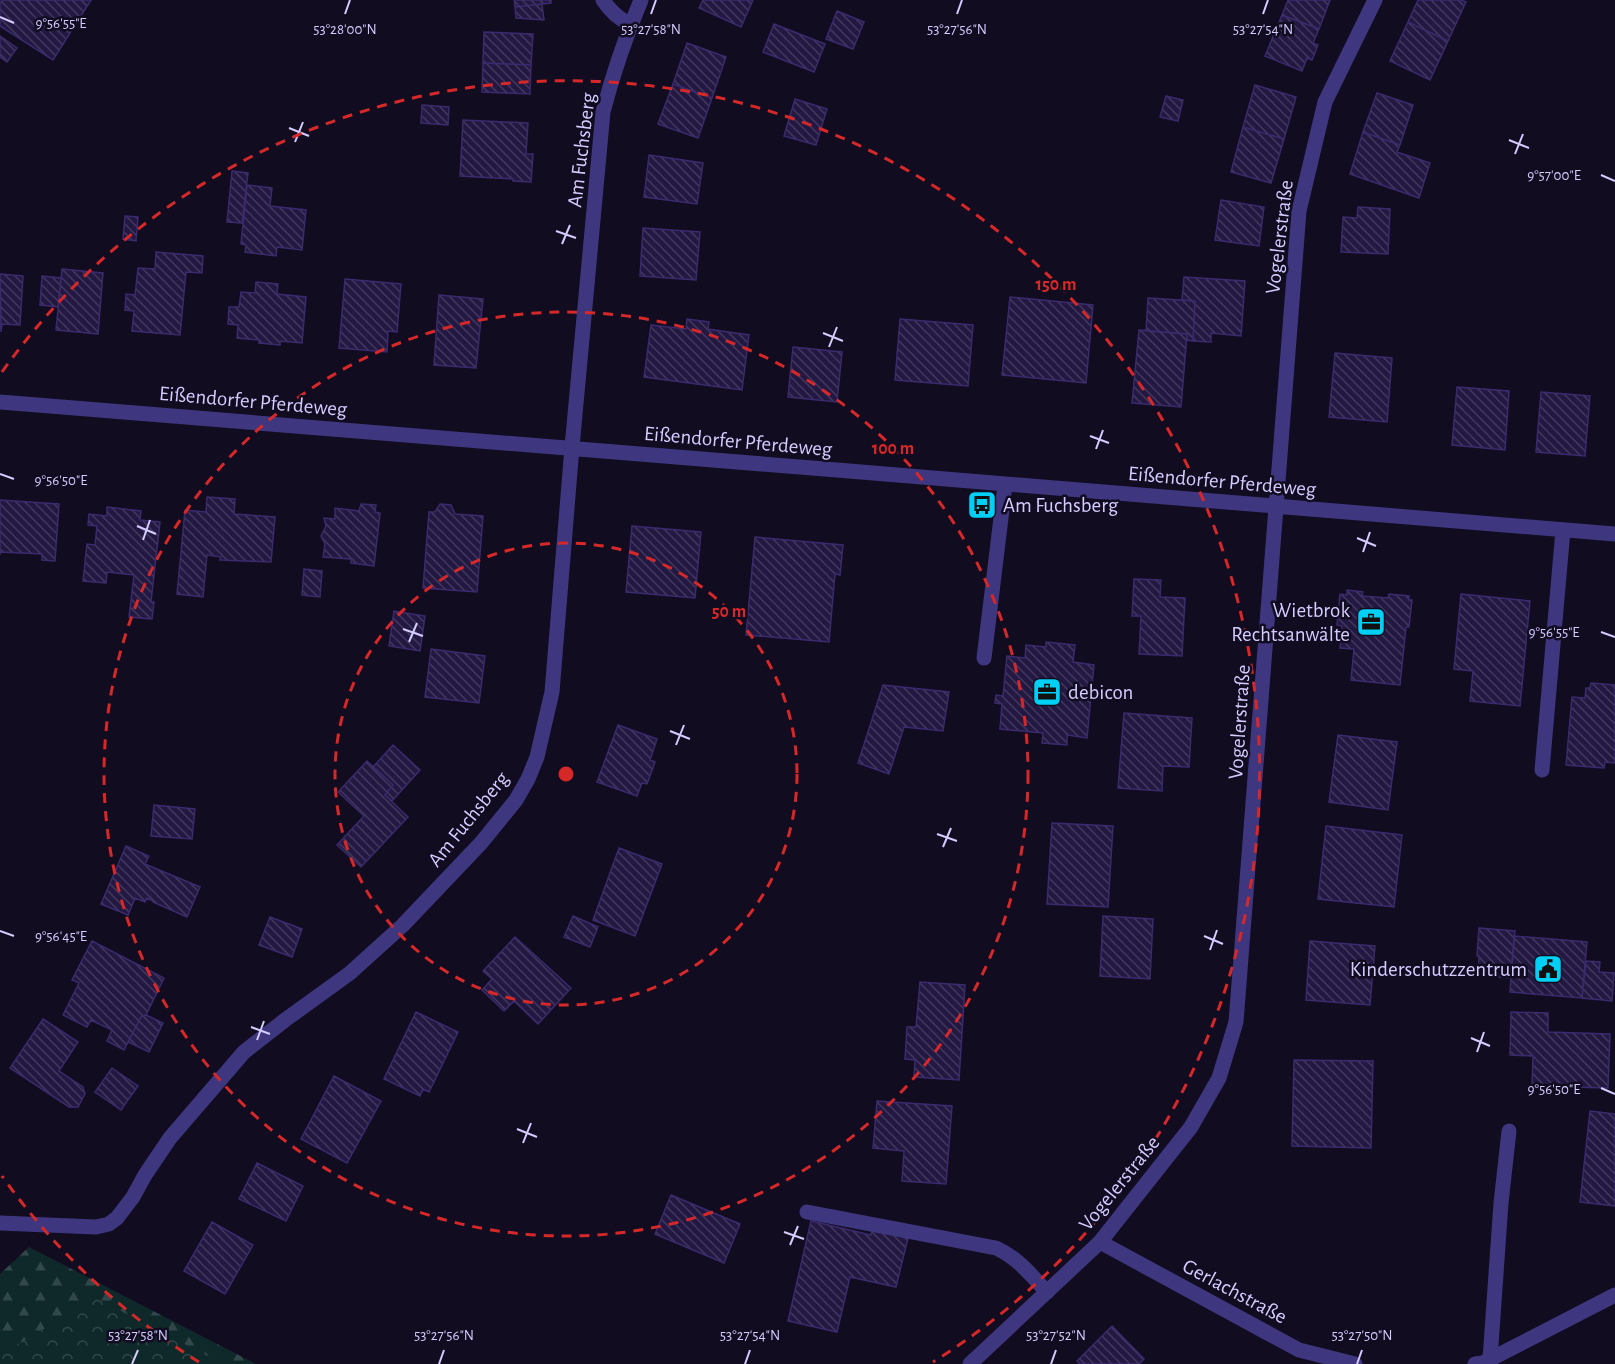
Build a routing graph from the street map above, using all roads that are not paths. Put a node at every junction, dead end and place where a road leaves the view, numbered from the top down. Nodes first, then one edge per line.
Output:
1 (603, 0) edge
2 (641, 0) edge
3 (1375, 0) edge
4 (631, 25) junction
5 (0, 402) edge
6 (572, 447) junction
7 (1005, 485) junction
8 (1277, 506) junction
9 (1563, 530) junction
10 (1615, 534) edge
11 (984, 658) dead end
12 (1542, 770) dead end
13 (1509, 1131) dead end
14 (807, 1212) dead end
15 (0, 1224) edge
16 (1100, 1242) junction
17 (1047, 1292) junction
18 (1615, 1295) edge
19 (1483, 1362) edge
20 (970, 1364) edge
21 (1354, 1364) edge

1 - 4 street
2 - 4 street, Am Fuchsberg
3 - 8 street, Vogelerstraße
4 - 6 street, Am Fuchsberg
5 - 6 street, Eißendorfer Pferdeweg
6 - 7 street, Eißendorfer Pferdeweg
6 - 15 street, Am Fuchsberg
7 - 8 street, Eißendorfer Pferdeweg
7 - 11 street
8 - 9 street, Eißendorfer Pferdeweg
8 - 16 street, Vogelerstraße
9 - 10 street, Eißendorfer Pferdeweg
9 - 12 street
13 - 19 street
14 - 17 street
16 - 17 street, Vogelerstraße
16 - 21 street, Gerlachstraße
17 - 20 street, Vogelerstraße
18 - 19 street

